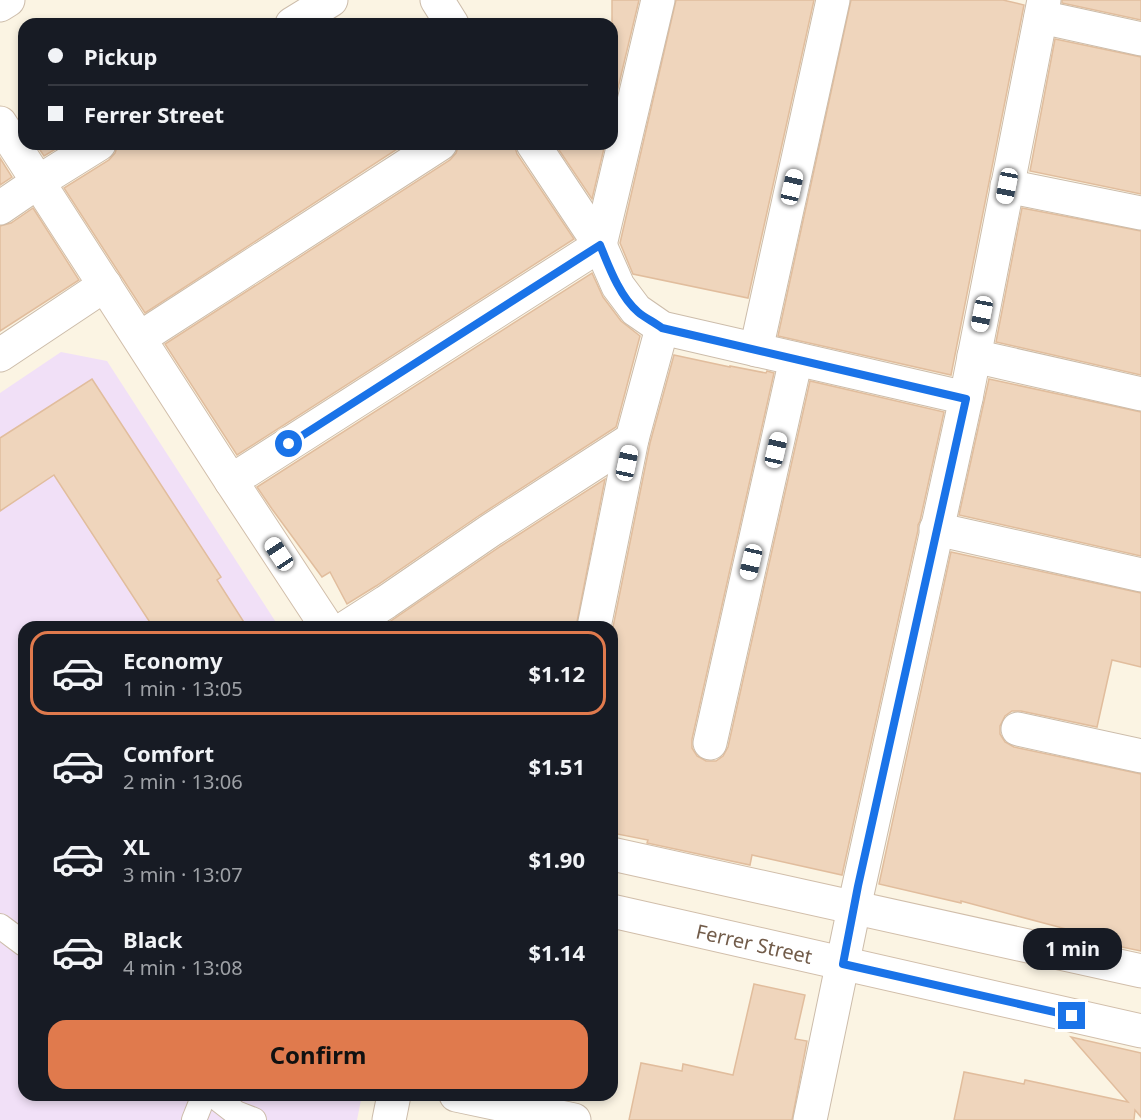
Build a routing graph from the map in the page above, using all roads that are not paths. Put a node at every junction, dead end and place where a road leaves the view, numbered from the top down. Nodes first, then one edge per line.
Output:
1 (8, 0) edge
2 (331, 0) edge
3 (437, 0) edge
4 (658, 0) edge
5 (833, 0) edge
6 (0, 5) edge
7 (1042, 8) edge
8 (302, 18) edge
9 (449, 18) edge
10 (1141, 39) edge
11 (0, 123) edge
12 (89, 150) edge
13 (432, 150) edge
14 (536, 150) edge
15 (38, 182) junction
16 (1007, 186) junction
17 (0, 208) edge
18 (1141, 213) edge
19 (600, 245) junction
20 (105, 285) junction
21 (662, 328) junction
22 (140, 338) junction
23 (756, 350) junction
24 (0, 355) edge
25 (974, 356) junction
26 (796, 359) junction
27 (1141, 394) edge
28 (966, 399) junction
29 (632, 439) junction
30 (231, 481) junction
31 (936, 529) junction
32 (1141, 575) edge
33 (323, 621) edge
34 (356, 621) edge
35 (595, 621) edge
36 (1018, 729) dead end
37 (710, 743) dead end
38 (1141, 756) edge
39 (618, 855) edge
40 (854, 908) junction
41 (618, 913) edge
42 (0, 926) edge
43 (18, 940) edge
44 (843, 964) junction
45 (1141, 971) edge
46 (1141, 1031) edge
47 (202, 1101) edge
48 (221, 1101) edge
49 (393, 1101) edge
50 (484, 1101) edge
51 (194, 1120) edge
52 (254, 1120) edge
53 (389, 1120) edge
54 (574, 1120) edge
55 (810, 1120) edge

1 - 6 street
2 - 8 street
3 - 9 street
4 - 19 street
5 - 23 street
7 - 10 street
7 - 16 street
11 - 15 street
12 - 15 street
13 - 22 street
14 - 19 street
15 - 17 street
15 - 20 street
16 - 18 street
16 - 25 street
19 - 21 street
19 - 30 street
20 - 22 street
20 - 24 street
21 - 23 street
21 - 29 street
22 - 30 street
23 - 26 street
25 - 27 street
25 - 28 street
26 - 28 street
26 - 37 street
28 - 31 street
29 - 34 street
29 - 35 street
30 - 33 street
31 - 32 street
31 - 40 street
36 - 38 street
39 - 40 street
40 - 44 street
40 - 45 street
41 - 44 street, Ferrer Street
42 - 43 lane
44 - 46 street, Ferrer Street
44 - 55 street
47 - 51 lane
48 - 52 lane
49 - 53 street
50 - 54 street

